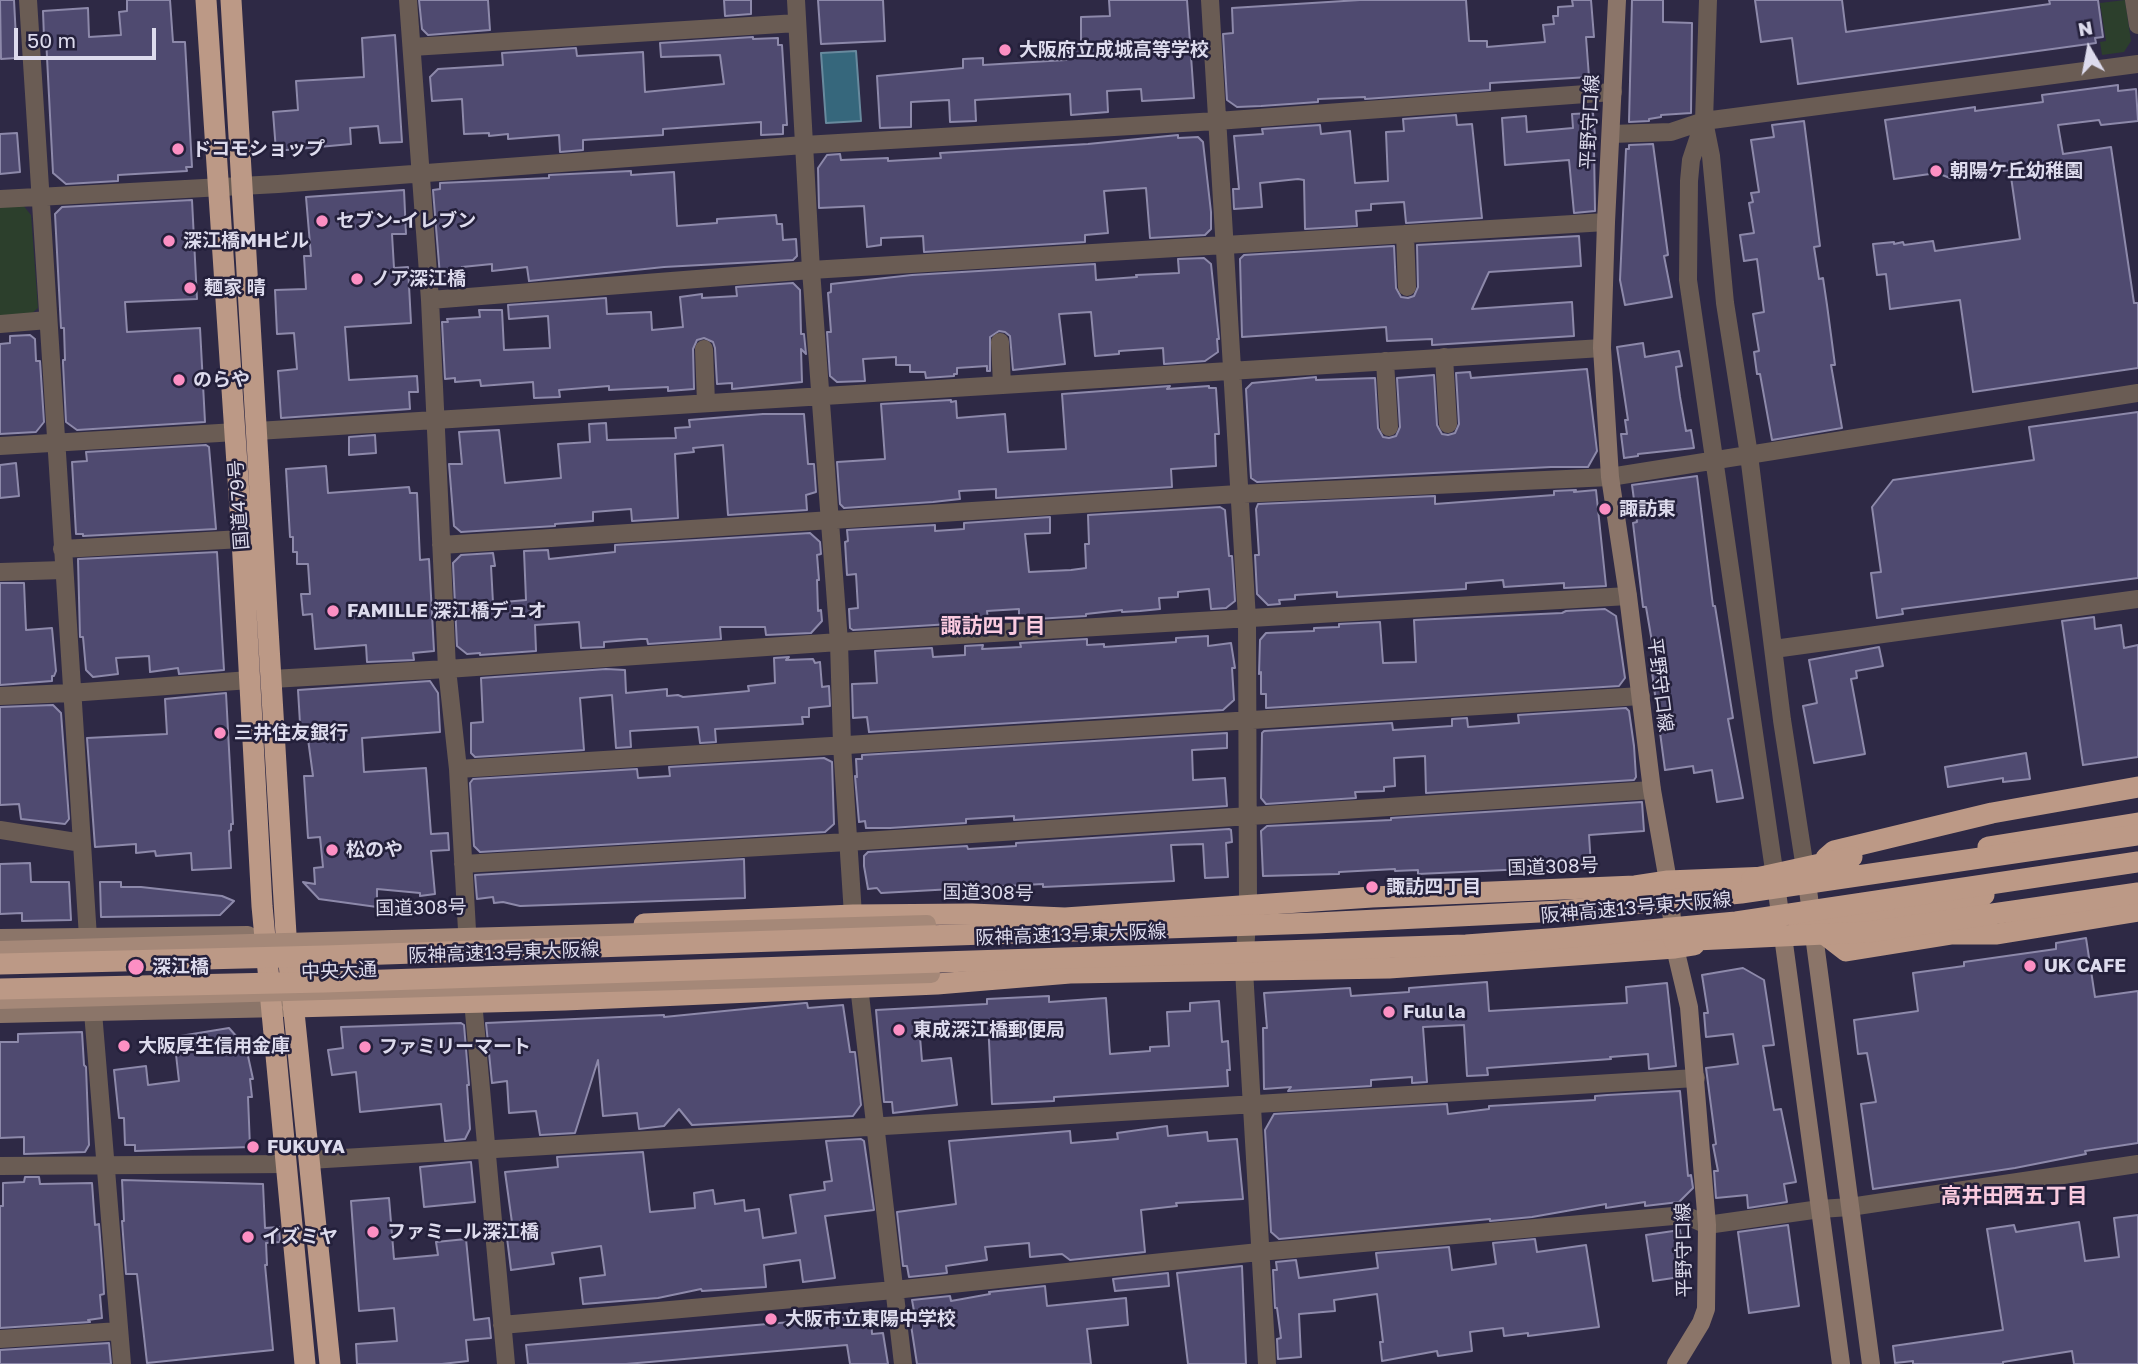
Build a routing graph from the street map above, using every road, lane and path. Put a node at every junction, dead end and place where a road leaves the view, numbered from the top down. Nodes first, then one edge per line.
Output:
1 (29, 0) edge
2 (206, 0) edge
3 (231, 0) edge
4 (408, 0) edge
5 (796, 0) edge
6 (1210, 0) edge
7 (1617, 0) edge
8 (1708, 0) edge
9 (2134, 0) edge
10 (797, 23) junction
11 (2138, 25) edge
12 (412, 47) junction
13 (2138, 64) edge
14 (1614, 92) junction
15 (1217, 121) junction
16 (1704, 121) junction
17 (1611, 134) junction
18 (804, 145) junction
19 (419, 174) junction
20 (244, 186) junction
21 (218, 187) junction
22 (40, 197) junction
23 (0, 199) edge
24 (1606, 222) junction
25 (1405, 234) junction
26 (1226, 246) junction
27 (811, 270) junction
28 (1407, 287) dead end
29 (430, 300) junction
30 (48, 320) junction
31 (0, 324) edge
32 (1000, 342) dead end
33 (1602, 348) junction
34 (704, 349) dead end
35 (1444, 357) junction
36 (1385, 361) junction
37 (1232, 371) junction
38 (1002, 385) junction
39 (2138, 393) edge
40 (820, 397) junction
41 (706, 403) junction
42 (435, 420) junction
43 (1448, 424) dead end
44 (1389, 426) dead end
45 (246, 432) junction
46 (55, 443) junction
47 (0, 446) edge
48 (1749, 455) junction
49 (1715, 460) junction
50 (1609, 477) junction
51 (1238, 494) junction
52 (828, 522) junction
53 (242, 539) junction
54 (440, 545) junction
55 (62, 549) junction
56 (63, 570) junction
57 (0, 572) edge
58 (1628, 596) junction
59 (2138, 599) edge
60 (1247, 619) junction
61 (839, 642) junction
62 (1774, 649) junction
63 (447, 669) junction
64 (261, 679) junction
65 (70, 693) junction
66 (0, 696) edge
67 (1641, 696) junction
68 (1248, 719) junction
69 (842, 745) junction
70 (458, 769) junction
71 (2138, 788) edge
72 (1652, 790) junction
73 (2138, 801) edge
74 (1247, 817) junction
75 (2138, 823) edge
76 (0, 830) edge
77 (2138, 835) edge
78 (848, 842) junction
79 (82, 843) junction
80 (2138, 862) edge
81 (463, 864) junction
82 (2138, 870) edge
83 (1806, 875) junction
84 (1775, 877) junction
85 (1668, 881) junction
86 (2138, 893) edge
87 (1248, 904) junction
88 (1560, 911) junction
89 (2138, 911) edge
90 (853, 915) junction
91 (927, 924) dead end
92 (1813, 926) junction
93 (1782, 929) junction
94 (467, 930) junction
95 (264, 934) junction
96 (286, 934) junction
97 (88, 937) junction
98 (0, 938) edge
99 (1675, 948) junction
100 (1318, 949) junction
101 (0, 950) edge
102 (0, 964) edge
103 (1244, 970) junction
104 (931, 974) dead end
105 (859, 986) junction
106 (0, 989) edge
107 (0, 1000) edge
108 (472, 1001) junction
109 (293, 1007) junction
110 (271, 1009) junction
111 (93, 1012) junction
112 (0, 1014) edge
113 (1696, 1079) junction
114 (1251, 1107) junction
115 (875, 1126) junction
116 (486, 1151) junction
117 (309, 1160) junction
118 (287, 1164) junction
119 (2138, 1164) edge
120 (0, 1166) edge
121 (105, 1166) junction
122 (1850, 1207) junction
123 (1820, 1209) junction
124 (1707, 1225) junction
125 (1259, 1252) junction
126 (894, 1290) junction
127 (502, 1325) junction
128 (118, 1331) junction
129 (0, 1339) edge
130 (122, 1364) edge
131 (305, 1364) edge
132 (330, 1364) edge
133 (506, 1364) edge
134 (903, 1364) edge
135 (1266, 1364) edge
136 (1676, 1364) edge
137 (1841, 1364) edge
138 (1871, 1364) edge

1 - 22 street
2 - 21 highway, 国道479号
3 - 20 highway, 国道479号
4 - 12 street
5 - 10 street
6 - 15 street
7 - 14 street, 平野守口線
8 - 16 street
9 - 11 street
10 - 12 street
10 - 18 street
12 - 19 street
13 - 16 street
14 - 15 street
14 - 17 street, 平野守口線
15 - 18 street
15 - 26 street
16 - 17 street
16 - 48 street
16 - 49 street
17 - 24 street, 平野守口線
18 - 19 street
18 - 27 street
19 - 20 street
19 - 29 street
20 - 21 street
20 - 45 highway, 国道479号
21 - 22 street
21 - 45 highway, 国道479号
22 - 23 street
22 - 30 street
24 - 25 street
24 - 33 street, 平野守口線
25 - 26 street
25 - 28 street
26 - 27 street
26 - 37 street
27 - 29 street
27 - 40 street
29 - 42 street
30 - 31 street
30 - 46 street
32 - 38 street
33 - 35 street
33 - 50 street, 平野守口線
34 - 41 street
35 - 36 street
35 - 43 street
36 - 37 street
36 - 44 street
37 - 38 street
37 - 51 street
38 - 40 street
39 - 48 street
40 - 41 street
40 - 52 street
41 - 42 street
42 - 45 street
42 - 54 street
45 - 46 street
45 - 53 highway, 国道479号
45 - 64 highway, 国道479号
46 - 47 street
46 - 55 street
48 - 49 street
48 - 62 street
49 - 50 street
49 - 84 street
50 - 51 street
50 - 58 street, 平野守口線
51 - 52 street
51 - 60 street
52 - 54 street
52 - 61 street
53 - 55 street
53 - 64 highway, 国道479号
54 - 63 street
55 - 56 street
56 - 57 street
56 - 65 street
58 - 60 street
58 - 67 street, 平野守口線
59 - 62 street
60 - 61 street
60 - 68 street
61 - 63 street
61 - 69 street
62 - 83 street
63 - 64 street
63 - 70 street
64 - 65 street
64 - 95 highway, 国道479号
64 - 96 highway, 国道479号
65 - 66 street
65 - 79 street
67 - 68 street
67 - 72 street, 平野守口線
68 - 69 street
68 - 74 street
69 - 70 street
69 - 78 street
70 - 81 street
71 - 83 highway
72 - 74 street
72 - 85 street, 平野守口線
73 - 88 highway, bridge
74 - 78 street
74 - 87 street
75 - 83 highway, 国道308号
76 - 79 street
77 - 88 highway, 阪神高速13号東大阪線, bridge
78 - 81 street
78 - 90 street
79 - 97 street
80 - 100 highway, 阪神高速13号東大阪線, bridge
81 - 94 street
82 - 92 highway
83 - 84 highway, 国道308号
83 - 92 street
84 - 85 highway, 国道308号
84 - 93 street
85 - 87 highway, 国道308号
85 - 99 street, 平野守口線
86 - 100 highway, bridge
87 - 90 highway, 国道308号
87 - 103 street
88 - 102 highway, 阪神高速13号東大阪線, bridge
89 - 92 highway
90 - 94 highway, 国道308号
91 - 101 main road, 中央大通, bridge
92 - 93 highway
92 - 122 street
93 - 99 highway
93 - 123 street
94 - 96 highway, 国道308号
95 - 96 highway, 国道308号
95 - 97 street
95 - 110 highway
96 - 109 highway, 国道479号
97 - 98 street
99 - 103 highway
99 - 113 street, 平野守口線
100 - 106 highway, 阪神高速13号東大阪線, bridge
103 - 105 highway
103 - 114 street
104 - 107 main road, 中央大通, bridge
105 - 108 highway
105 - 115 street
108 - 109 highway
108 - 116 street
109 - 110 street
109 - 117 highway
110 - 111 street
110 - 118 highway
111 - 112 street
111 - 121 street
113 - 114 street
113 - 124 street, 平野守口線
114 - 115 street
114 - 125 street
115 - 116 street
115 - 126 street
116 - 117 street
116 - 127 street
117 - 132 highway
118 - 121 street
118 - 131 highway
119 - 122 street
120 - 121 street
121 - 128 street
122 - 123 street
122 - 138 street
123 - 124 street
123 - 137 street
124 - 125 street
124 - 136 street, 平野守口線
125 - 126 street
125 - 135 street
126 - 127 street
126 - 134 street
127 - 133 street
128 - 129 street
128 - 130 street

